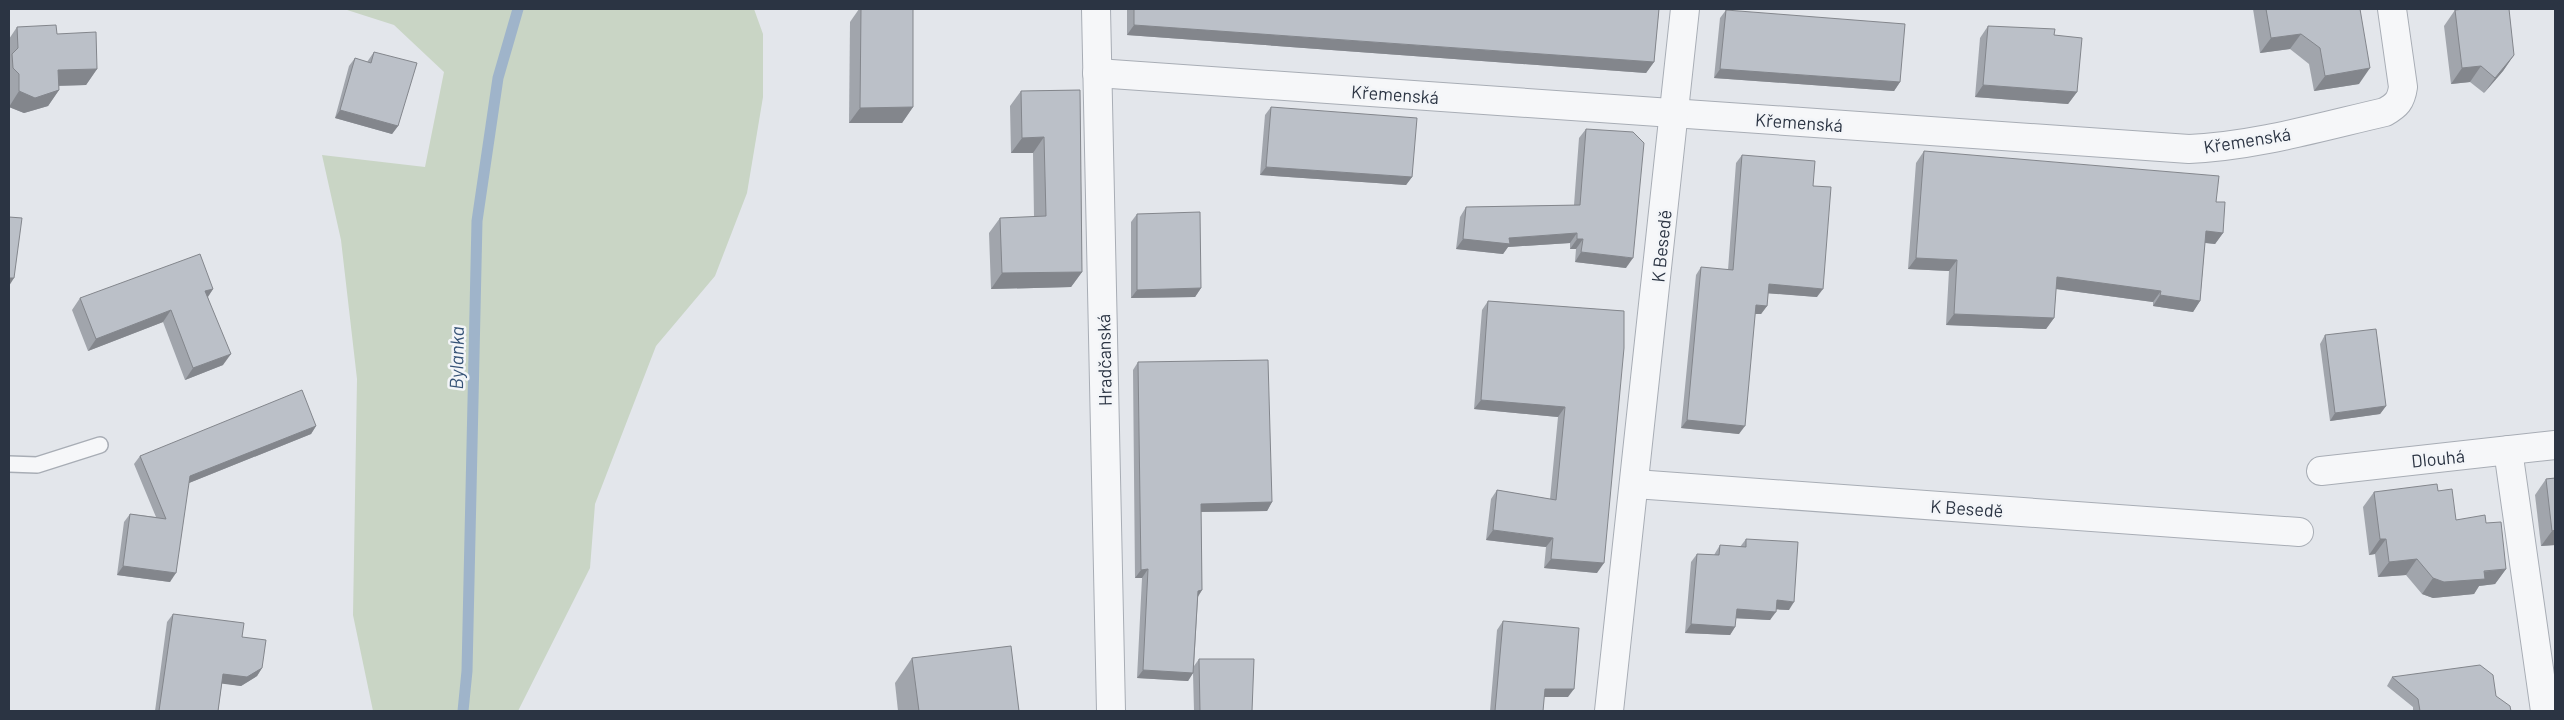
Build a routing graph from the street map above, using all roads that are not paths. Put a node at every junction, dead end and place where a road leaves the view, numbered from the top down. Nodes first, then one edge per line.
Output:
1 (1096, 9) edge
2 (1685, 9) edge
3 (2392, 9) edge
4 (1097, 73) junction
5 (1676, 114) junction
6 (100, 445) dead end
7 (2555, 445) edge
8 (2508, 450) junction
9 (9, 464) edge
10 (2321, 471) dead end
11 (1635, 484) junction
12 (2299, 532) dead end
13 (1111, 711) edge
14 (1609, 711) edge
15 (2545, 711) edge

1 - 4 street, Hradčanská
2 - 5 street, K Besedě
3 - 5 street, Křemenská
4 - 5 street, Křemenská
4 - 13 street, Hradčanská
5 - 11 street, K Besedě
6 - 9 lane
7 - 8 street, Dlouhá
8 - 10 street, Dlouhá
8 - 15 street
11 - 12 street, K Besedě
11 - 14 street, K Besedě

